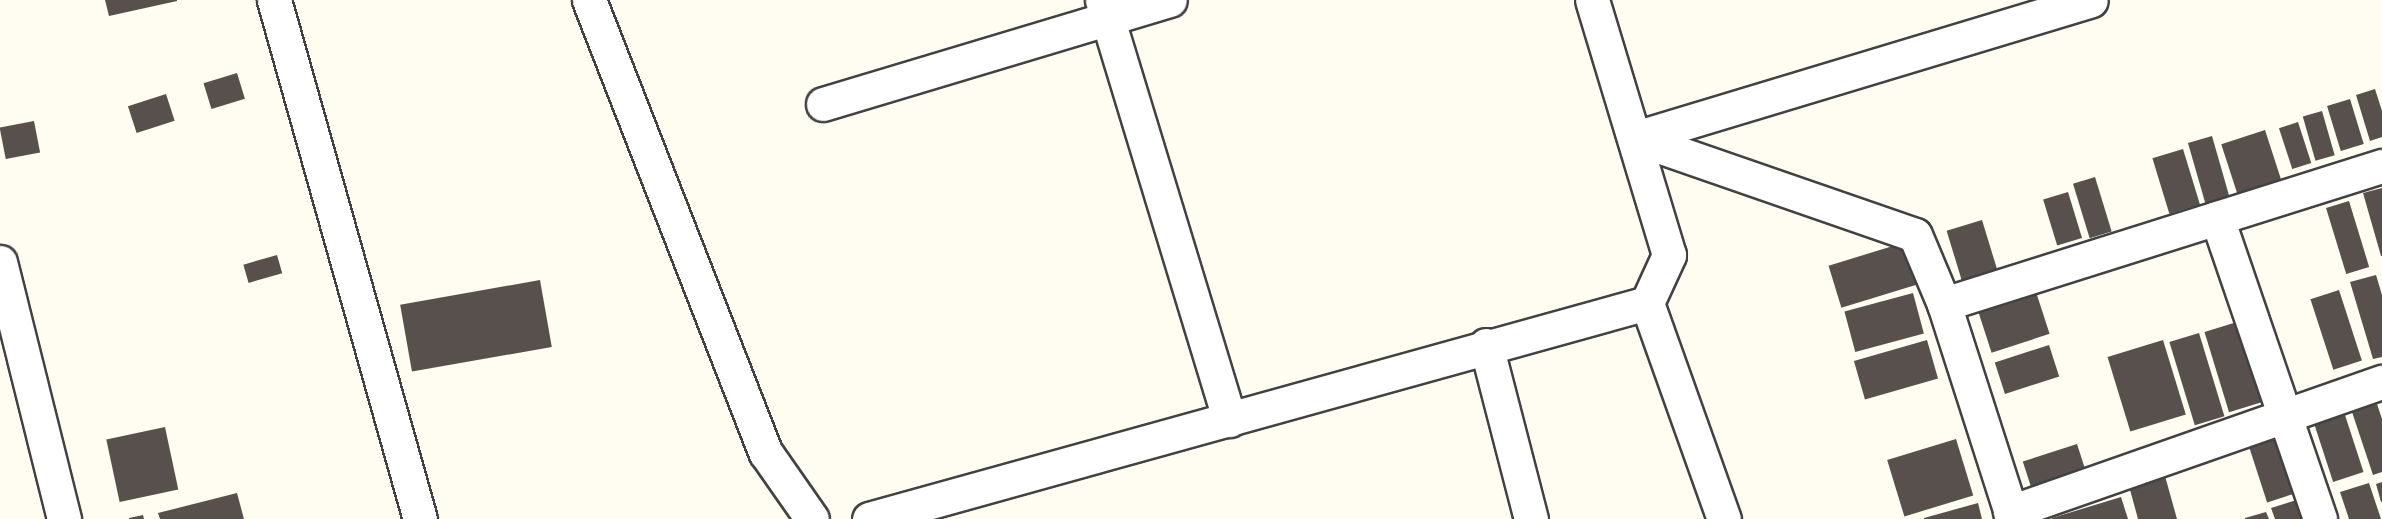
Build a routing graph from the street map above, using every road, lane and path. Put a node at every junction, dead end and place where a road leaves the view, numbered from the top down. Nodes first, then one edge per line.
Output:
1 (274, 0) edge
2 (589, 0) edge
3 (1170, 0) edge
4 (1592, 0) edge
5 (2091, 0) edge
6 (2050, 6) edge
7 (1105, 9) edge
8 (823, 104) dead end
9 (1635, 138) junction
10 (2382, 166) edge
11 (2217, 218) junction
12 (0, 262) edge
13 (5, 299) edge
14 (1647, 303) junction
15 (1944, 304) junction
16 (1486, 345) junction
17 (2382, 382) edge
18 (2288, 416) junction
19 (1230, 420) junction
20 (2012, 516) edge
21 (64, 519) edge
22 (420, 519) edge
23 (812, 519) edge
24 (869, 519) edge
25 (1531, 519) edge
26 (1724, 519) edge
27 (2320, 519) edge

1 - 22 street
2 - 23 street
3 - 7 street
4 - 9 street
5 - 6 street
6 - 9 street
7 - 8 street
7 - 19 street
9 - 14 street
9 - 15 street
10 - 11 street
11 - 15 street
11 - 18 street
12 - 13 street
13 - 21 street
14 - 16 street
14 - 26 street
15 - 20 street
16 - 19 street
16 - 25 street
17 - 18 street
18 - 20 street
18 - 27 street
19 - 24 street

